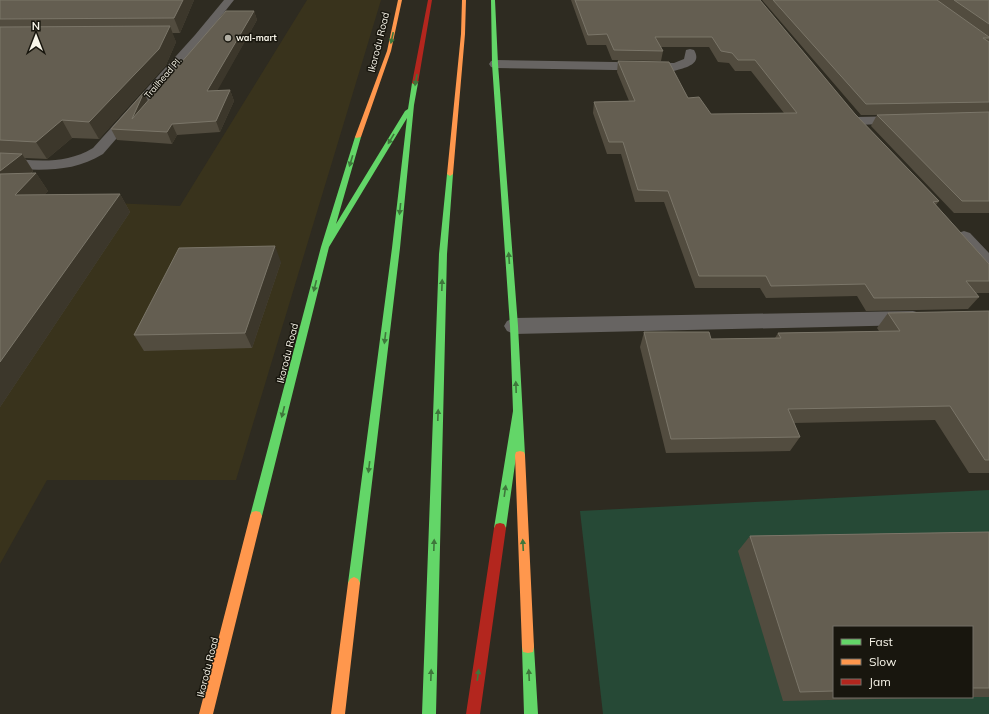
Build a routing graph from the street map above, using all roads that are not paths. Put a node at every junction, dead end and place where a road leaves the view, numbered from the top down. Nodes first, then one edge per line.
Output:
1 (229, 0) edge
2 (400, 0) edge
3 (430, 0) edge
4 (464, 0) edge
5 (492, 0) edge
6 (183, 37) dead end
7 (199, 37) junction
8 (690, 53) edge
9 (495, 64) junction
10 (412, 105) junction
11 (846, 109) edge
12 (918, 120) edge
13 (856, 121) junction
14 (866, 132) edge
15 (0, 163) edge
16 (957, 229) edge
17 (325, 247) junction
18 (989, 264) edge
19 (934, 318) edge
20 (514, 326) junction
21 (517, 413) junction
22 (206, 714) edge
23 (338, 714) edge
24 (429, 714) edge
25 (473, 714) edge
26 (531, 714) edge

1 - 7 street, Trailhead Pl.
2 -> 17 main road, Ikorodu Road
3 -> 10 main road
24 -> 4 main road
5 - 9 main road
6 - 7 street
7 - 15 street, Trailhead Pl.
8 - 9 street
20 -> 9 main road
10 -> 17 main road
10 -> 23 main road
11 - 13 street
12 - 13 street
13 - 14 street
16 - 18 street
17 -> 22 main road, Ikorodu Road
19 - 20 street
21 -> 20 main road
25 -> 21 main road
26 -> 21 main road

